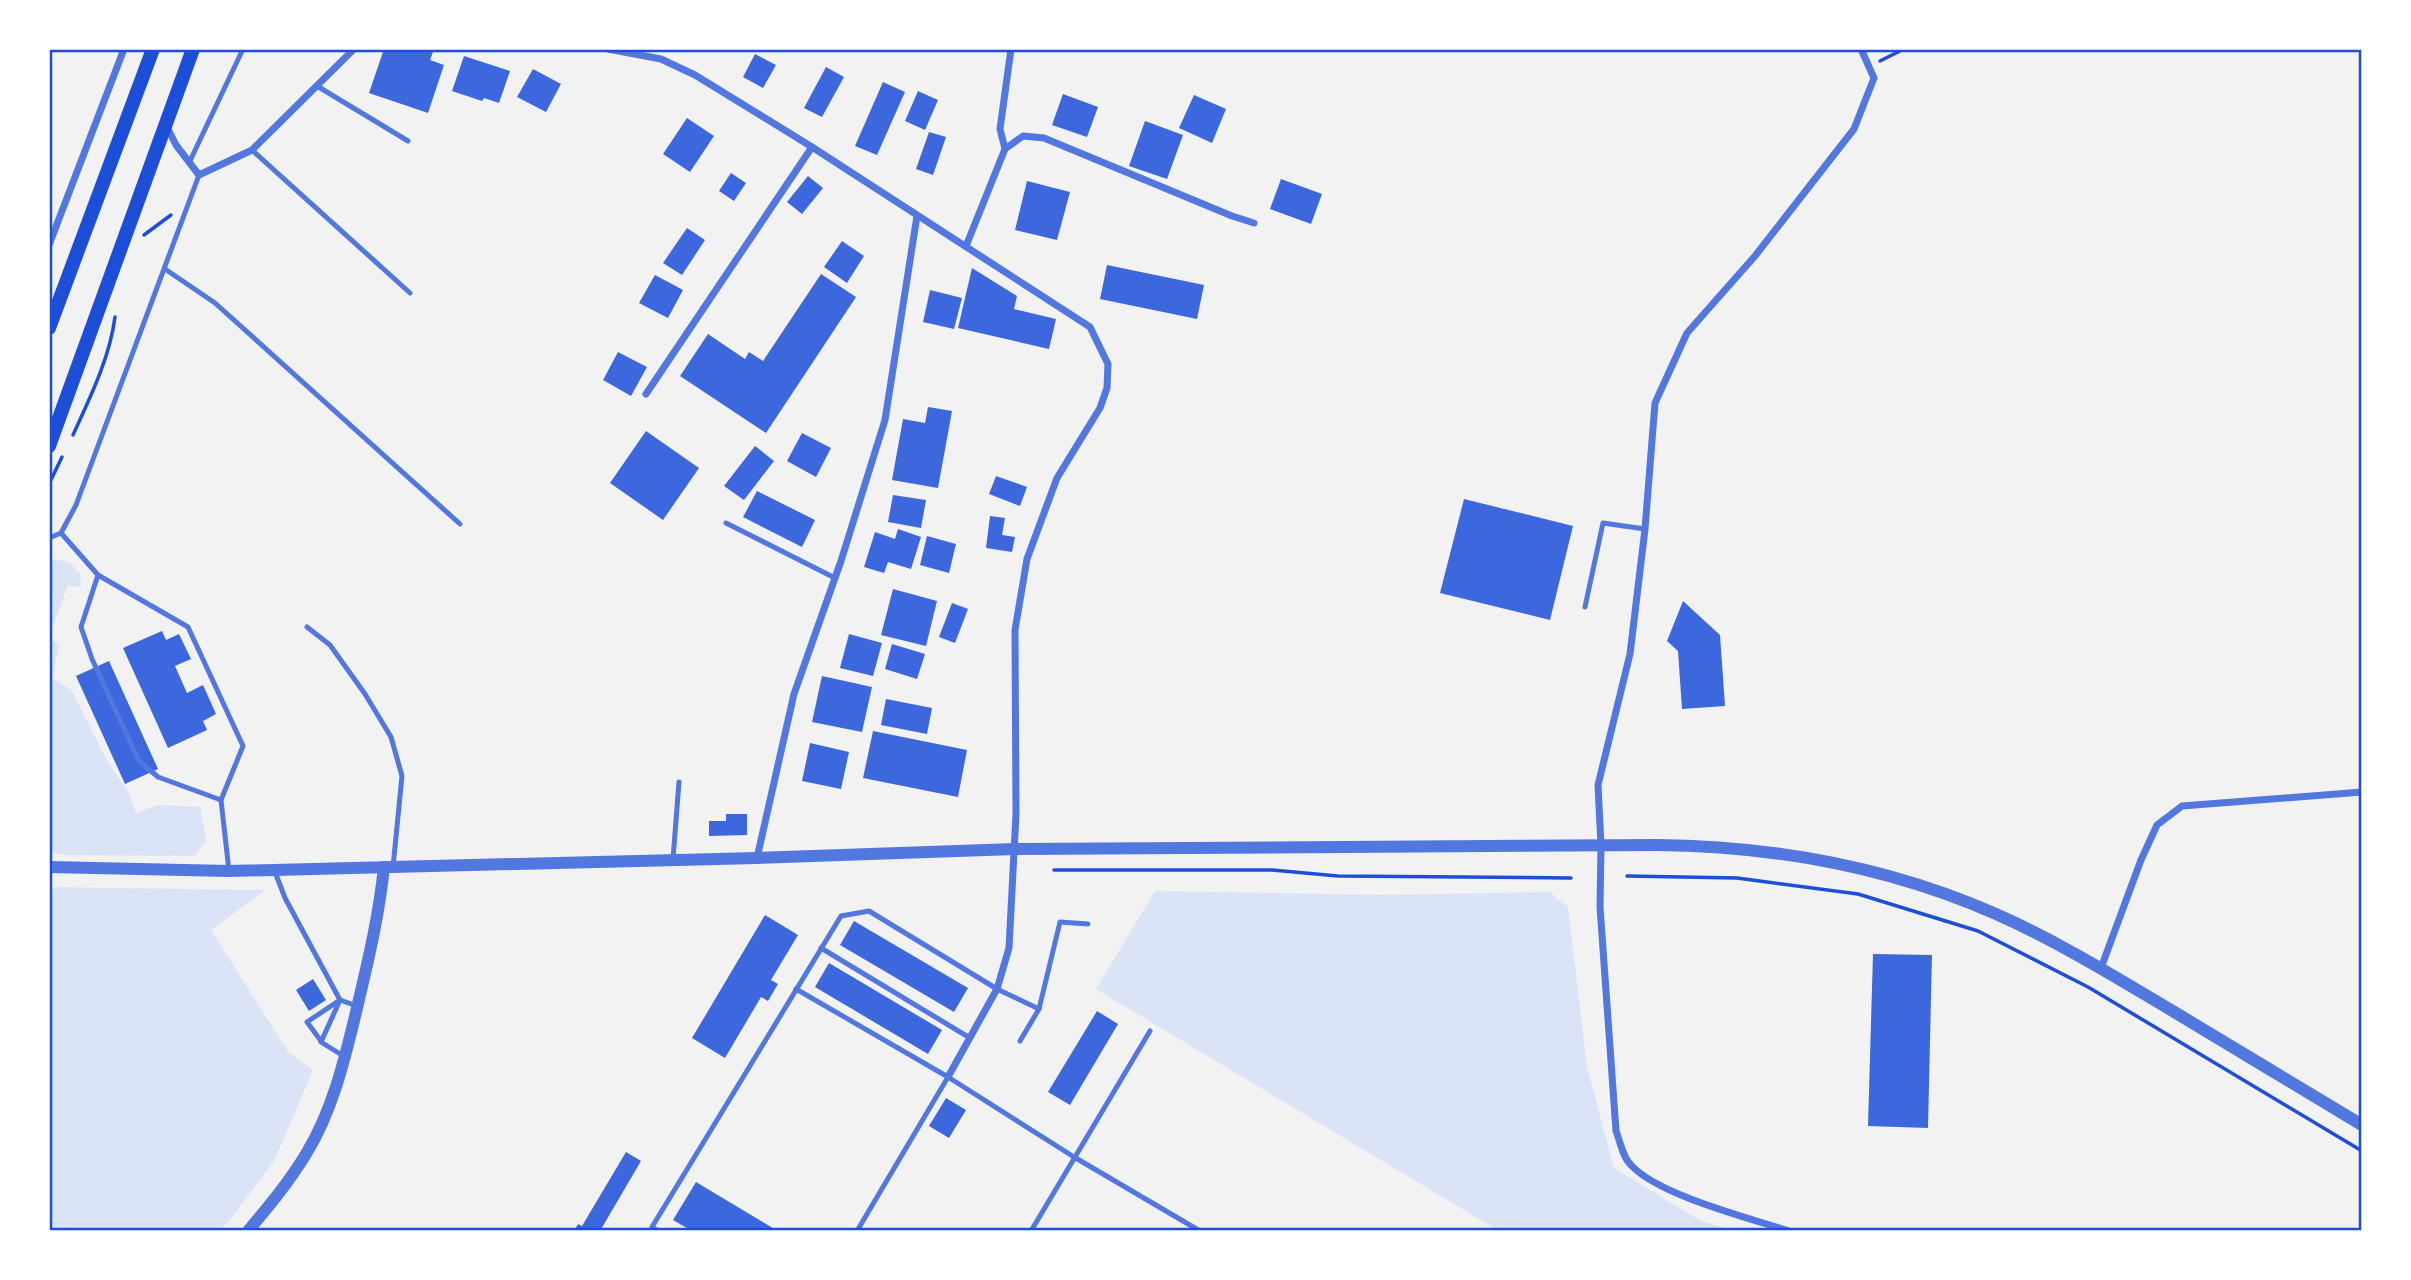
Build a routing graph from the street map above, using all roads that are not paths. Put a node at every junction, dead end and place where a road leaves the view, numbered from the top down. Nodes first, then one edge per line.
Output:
1 (124, 49) edge
2 (153, 49) edge
3 (193, 49) edge
4 (243, 49) edge
5 (354, 49) edge
6 (608, 49) edge
7 (1011, 49) edge
8 (1861, 49) edge
9 (317, 86) junction
10 (165, 123) junction
11 (408, 141) dead end
12 (812, 148) junction
13 (1005, 149) junction
14 (252, 150) junction
15 (188, 164) junction
16 (199, 175) junction
17 (917, 216) junction
18 (1254, 223) dead end
19 (49, 245) edge
20 (966, 246) junction
21 (165, 270) junction
22 (410, 293) dead end
23 (49, 328) edge
24 (646, 394) dead end
25 (49, 446) edge
26 (726, 523) dead end
27 (460, 524) dead end
28 (1645, 529) junction
29 (61, 533) junction
30 (49, 538) edge
31 (98, 575) junction
32 (835, 578) junction
33 (1584, 607) dead end
34 (307, 626) dead end
35 (679, 782) dead end
36 (2362, 792) edge
37 (221, 800) junction
38 (1601, 846) junction
39 (1015, 849) junction
40 (757, 858) junction
41 (674, 859) junction
42 (49, 867) edge
43 (389, 867) junction
44 (274, 869) junction
45 (229, 871) junction
46 (1088, 924) dead end
47 (821, 948) junction
48 (2101, 968) junction
49 (796, 989) junction
50 (997, 989) junction
51 (340, 1000) junction
52 (357, 1006) junction
53 (1039, 1009) junction
54 (1150, 1031) dead end
55 (970, 1038) junction
56 (1020, 1041) dead end
57 (321, 1042) junction
58 (345, 1057) junction
59 (948, 1077) junction
60 (2362, 1125) edge
61 (1074, 1157) junction
62 (248, 1231) edge
63 (658, 1231) edge
64 (857, 1231) edge
65 (1031, 1231) edge
66 (1200, 1231) edge
67 (1789, 1231) edge

1 - 19 street
2 - 23 main road
3 - 10 main road
4 - 15 lane
5 - 9 street
6 - 12 street
7 - 13 street
8 - 28 street
9 - 11 lane
9 - 14 street
10 - 15 street
10 - 25 main road
12 - 17 street
12 - 24 street
13 - 18 street
13 - 20 street
14 - 16 street
14 - 22 lane
15 - 16 street
16 - 21 lane
17 - 20 street
17 - 32 street
20 - 39 street
21 - 27 lane
21 - 29 lane
26 - 32 lane
28 - 33 lane
28 - 38 street
29 - 30 lane
29 - 31 lane
31 - 37 lane
31 - 37 lane
32 - 40 street
34 - 43 lane
35 - 41 lane
36 - 48 street
37 - 45 lane
38 - 39 street
38 - 48 street
38 - 67 street
39 - 40 street
39 - 50 street
40 - 41 street
41 - 43 street
42 - 45 street
43 - 44 street
43 - 52 street
44 - 45 street
44 - 51 lane
46 - 53 lane
47 - 49 lane
47 - 50 lane
47 - 55 lane
48 - 60 street
49 - 59 lane
49 - 63 lane
50 - 53 lane
50 - 55 street
51 - 52 lane
51 - 57 lane
51 - 57 lane
52 - 58 street
53 - 56 lane
54 - 61 lane
55 - 59 street
57 - 58 lane
58 - 62 street
59 - 61 lane
59 - 64 lane
61 - 65 lane
61 - 66 lane

